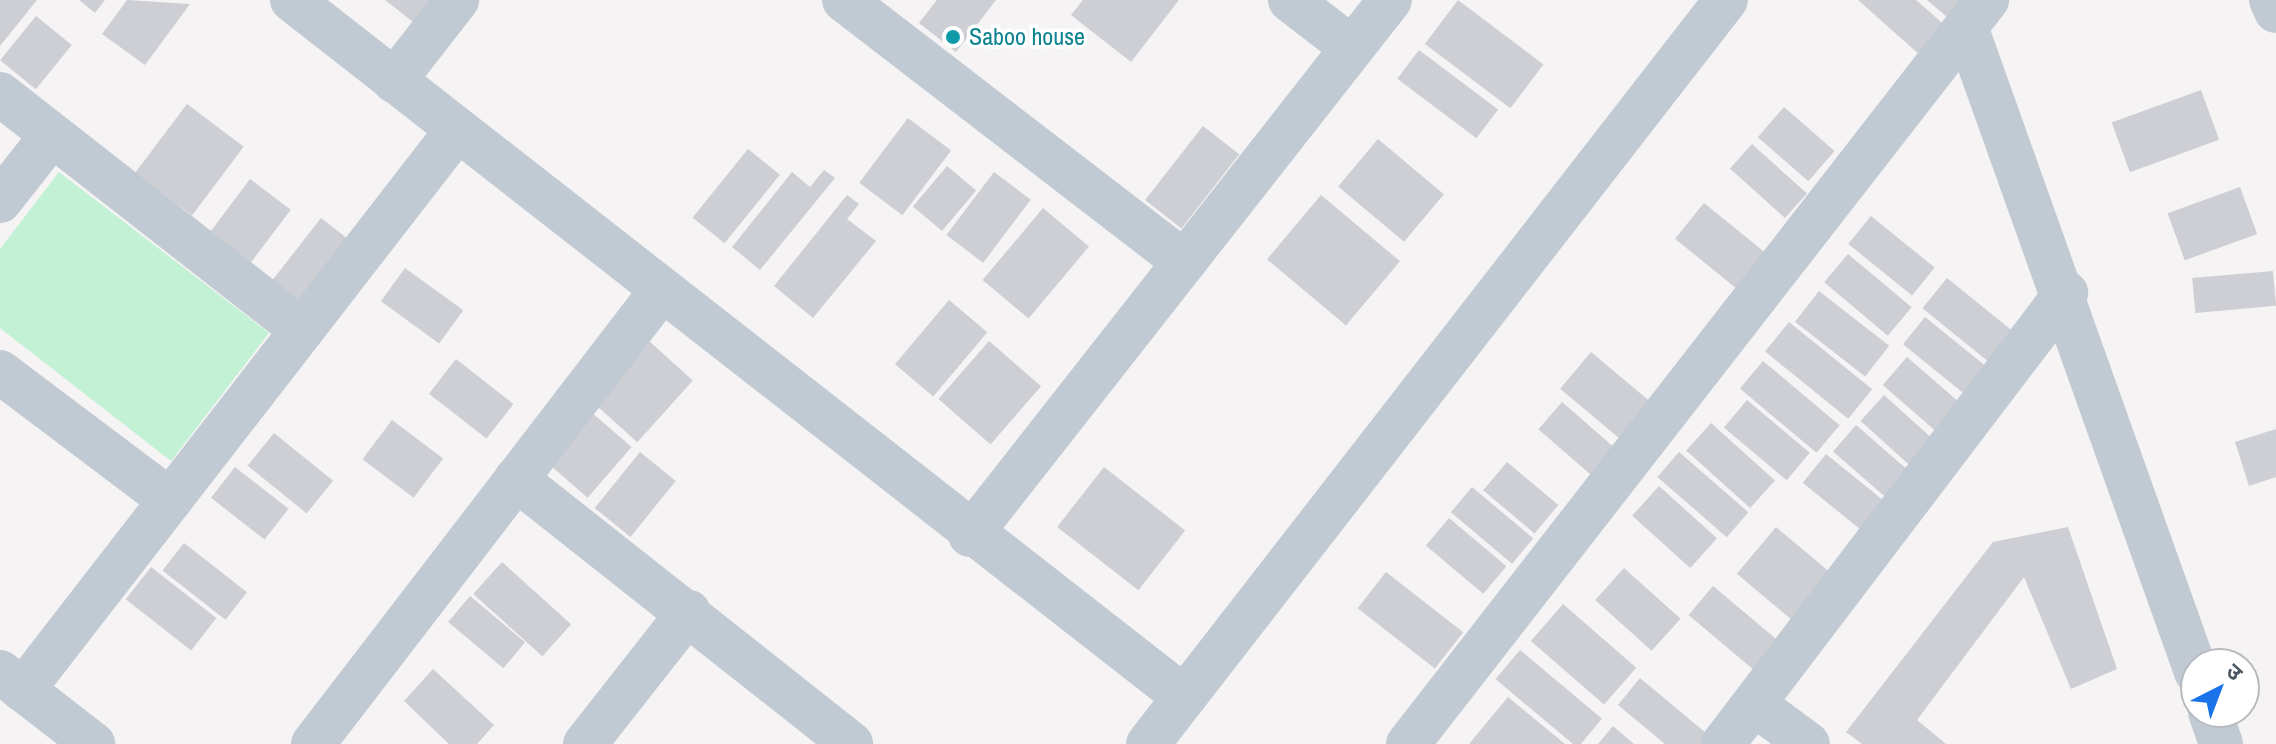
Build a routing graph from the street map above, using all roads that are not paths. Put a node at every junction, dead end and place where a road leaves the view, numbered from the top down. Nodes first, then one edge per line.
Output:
1 (292, 0) edge
2 (457, 0) edge
3 (844, 0) edge
4 (1290, 0) edge
5 (1390, 0) edge
6 (1726, 0) edge
7 (2271, 0) edge
8 (2276, 11) edge
9 (1977, 14) edge
10 (1352, 48) junction
11 (394, 81) junction
12 (0, 94) edge
13 (457, 130) junction
14 (52, 135) junction
15 (0, 201) edge
16 (1184, 262) junction
17 (661, 291) junction
18 (2066, 293) junction
19 (302, 330) junction
20 (0, 372) edge
21 (516, 479) junction
22 (170, 500) junction
23 (970, 535) junction
24 (689, 612) junction
25 (2188, 648) edge
26 (12, 681) edge
27 (1184, 697) junction
28 (1754, 704) junction
29 (93, 744) edge
30 (313, 744) edge
31 (585, 744) edge
32 (851, 744) edge
33 (1148, 744) edge
34 (1408, 744) edge
35 (1723, 744) edge
36 (1808, 744) edge

1 - 11 street
2 - 11 street
3 - 16 street
4 - 10 street
5 - 10 street
6 - 27 street
7 - 8 street
9 - 18 street
9 - 34 street
10 - 16 street
11 - 13 street
12 - 14 street
13 - 17 street
13 - 19 street
14 - 15 street
14 - 19 street
16 - 23 street
17 - 21 street
17 - 23 street
18 - 25 street
18 - 28 street
19 - 22 street
20 - 22 street
21 - 24 street
21 - 30 street
22 - 26 street
23 - 27 street
24 - 31 street
24 - 32 street
26 - 29 street
27 - 33 street
28 - 35 street
28 - 36 street

